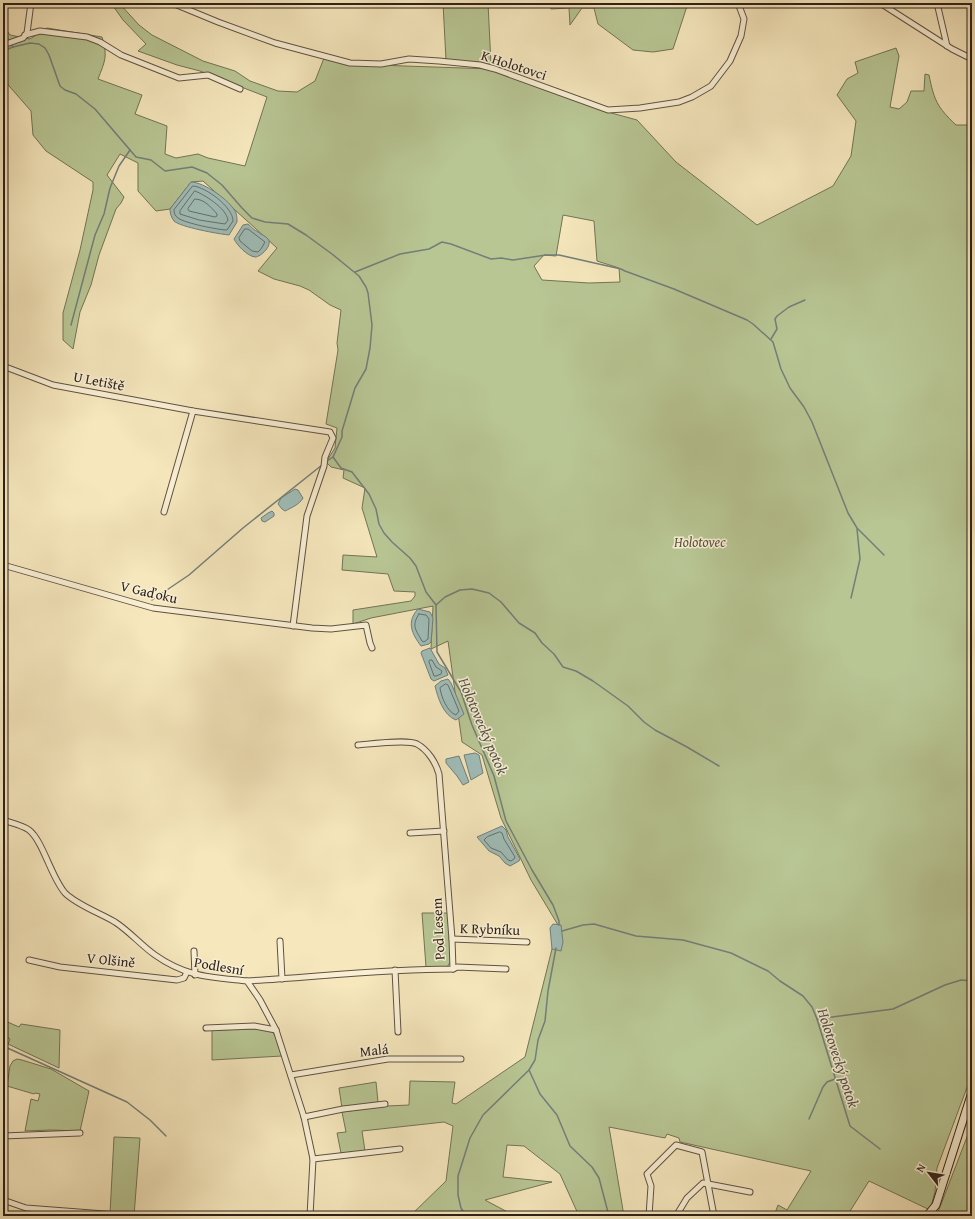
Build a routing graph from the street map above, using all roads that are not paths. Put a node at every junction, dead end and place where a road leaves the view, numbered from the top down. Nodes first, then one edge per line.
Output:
1 (31, 3) edge
2 (172, 3) edge
3 (738, 3) edge
4 (880, 3) edge
5 (938, 3) edge
6 (25, 35) junction
7 (3, 45) edge
8 (947, 46) junction
9 (972, 59) edge
10 (240, 89) dead end
11 (3, 366) edge
12 (193, 411) junction
13 (164, 512) dead end
14 (3, 565) edge
15 (293, 626) junction
16 (372, 648) dead end
17 (358, 745) dead end
18 (3, 820) edge
19 (444, 831) junction
20 (410, 833) dead end
21 (452, 939) junction
22 (280, 941) dead end
23 (527, 942) dead end
24 (194, 951) dead end
25 (29, 960) dead end
26 (452, 968) junction
27 (506, 968) dead end
28 (395, 970) junction
29 (187, 972) junction
30 (195, 975) junction
31 (282, 979) junction
32 (247, 981) junction
33 (206, 1028) dead end
34 (276, 1030) junction
35 (398, 1032) dead end
36 (461, 1059) dead end
37 (291, 1075) junction
38 (972, 1092) edge
39 (385, 1104) dead end
40 (304, 1117) junction
41 (80, 1133) dead end
42 (3, 1136) edge
43 (400, 1149) dead end
44 (313, 1159) junction
45 (708, 1184) junction
46 (750, 1192) dead end
47 (3, 1200) edge
48 (131, 1216) edge
49 (310, 1216) edge
50 (649, 1216) edge
51 (676, 1216) edge
52 (714, 1216) edge
53 (927, 1216) edge

1 - 6 street
2 - 3 street, K Holotovci
4 - 8 street
5 - 8 street
6 - 7 street
6 - 10 street
8 - 9 street
11 - 12 street, U Letiště
12 - 13 street
12 - 15 street, U Letiště
14 - 15 street, V Gaďoku
15 - 16 street, V Gaďoku
17 - 19 street, Pod Lesem
18 - 29 street, Podlesní
19 - 20 street
19 - 21 street, Pod Lesem
21 - 23 street, K Rybníku
21 - 26 street, Pod Lesem
22 - 31 street
24 - 30 street
25 - 29 street, V Olšině
26 - 27 street
26 - 28 street, Pod Lesem
28 - 31 street, Pod Lesem
28 - 35 street
29 - 30 street, Podlesní
30 - 32 street, Podlesní
31 - 32 street, Pod Lesem
32 - 34 street, Podlesní
33 - 34 street
34 - 37 street, Podlesní
36 - 37 street, Malá
37 - 40 street, Podlesní
38 - 53 street
39 - 40 street
40 - 44 street, Podlesní
41 - 42 street
43 - 44 street
44 - 49 street, Podlesní
45 - 46 street
45 - 50 street
45 - 51 street
45 - 52 street
47 - 48 street

